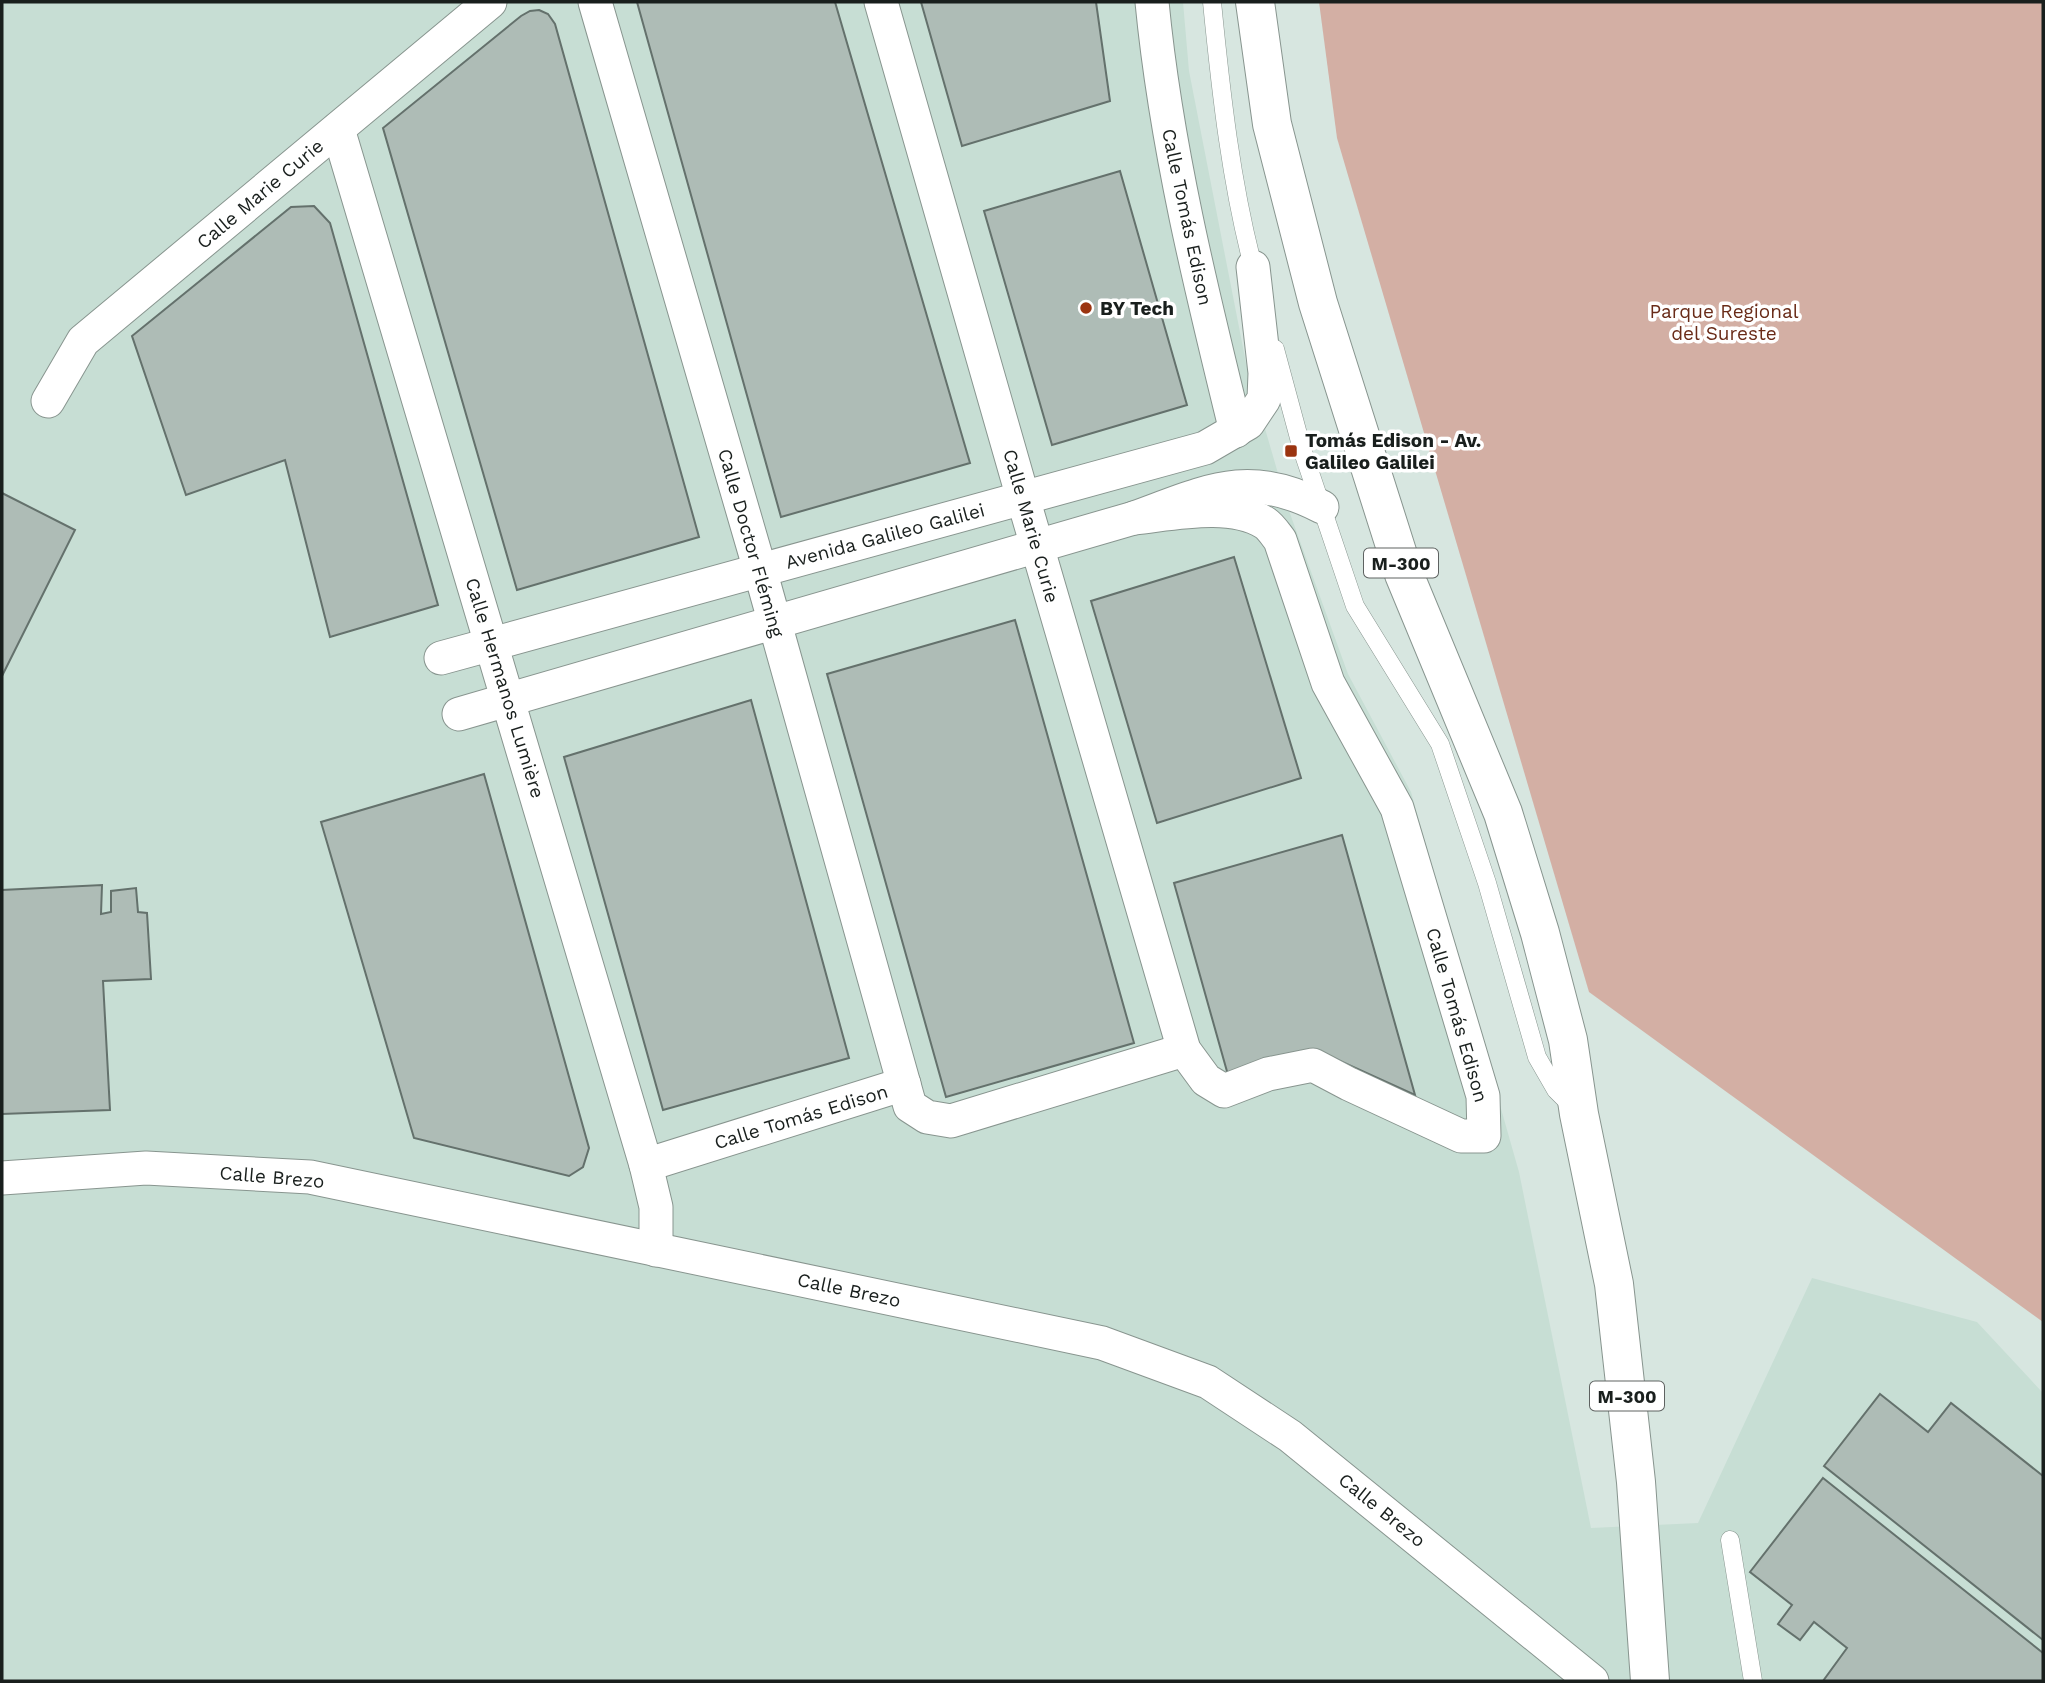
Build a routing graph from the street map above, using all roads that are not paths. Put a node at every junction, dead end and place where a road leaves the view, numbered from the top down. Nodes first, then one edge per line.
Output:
1 (490, 2) edge
2 (595, 2) edge
3 (881, 2) edge
4 (1152, 2) edge
5 (1212, 2) edge
6 (1255, 2) edge
7 (338, 130) junction
8 (1253, 267) junction
9 (48, 401) dead end
10 (1236, 430) junction
11 (1023, 498) junction
12 (1322, 507) junction
13 (1134, 518) junction
14 (1037, 546) junction
15 (760, 570) junction
16 (773, 623) junction
17 (492, 644) junction
18 (441, 659) dead end
19 (508, 700) junction
20 (459, 714) dead end
21 (1184, 1049) junction
22 (904, 1084) junction
23 (1579, 1114) junction
24 (646, 1165) junction
25 (2, 1178) edge
26 (656, 1250) junction
27 (1730, 1540) dead end
28 (1592, 1681) edge
29 (1650, 1681) edge
30 (1753, 1681) edge

1 - 7 street, Calle Marie Curie
2 - 15 street, Calle Doctor Fléming
3 - 11 street, Calle Marie Curie
4 - 10 street, Calle Tomás Edison
5 - 8 lane
6 - 23 main road, M-300
7 - 9 street, Calle Marie Curie
7 - 17 street, Calle Hermanos Lumière
8 - 10 street, Avenida Galileo Galilei
8 - 12 lane
10 - 11 street, Avenida Galileo Galilei
11 - 14 street, Calle Marie Curie
11 - 15 street, Avenida Galileo Galilei
12 - 13 street
12 - 23 lane
13 - 14 street
13 - 21 street, Calle Tomás Edison
14 - 16 street
14 - 21 street, Calle Marie Curie
15 - 16 street, Calle Doctor Fléming
15 - 17 street, Avenida Galileo Galilei
16 - 19 street
16 - 22 street, Calle Doctor Fléming
17 - 18 street, Avenida Galileo Galilei
17 - 19 street, Calle Hermanos Lumière
19 - 20 street
19 - 24 street, Calle Hermanos Lumière
21 - 22 street, Calle Tomás Edison
22 - 24 street, Calle Tomás Edison
23 - 29 main road, M-300
24 - 26 street, Calle Hermanos Lumière
25 - 26 street, Calle Brezo
26 - 28 street, Calle Brezo
27 - 30 lane

